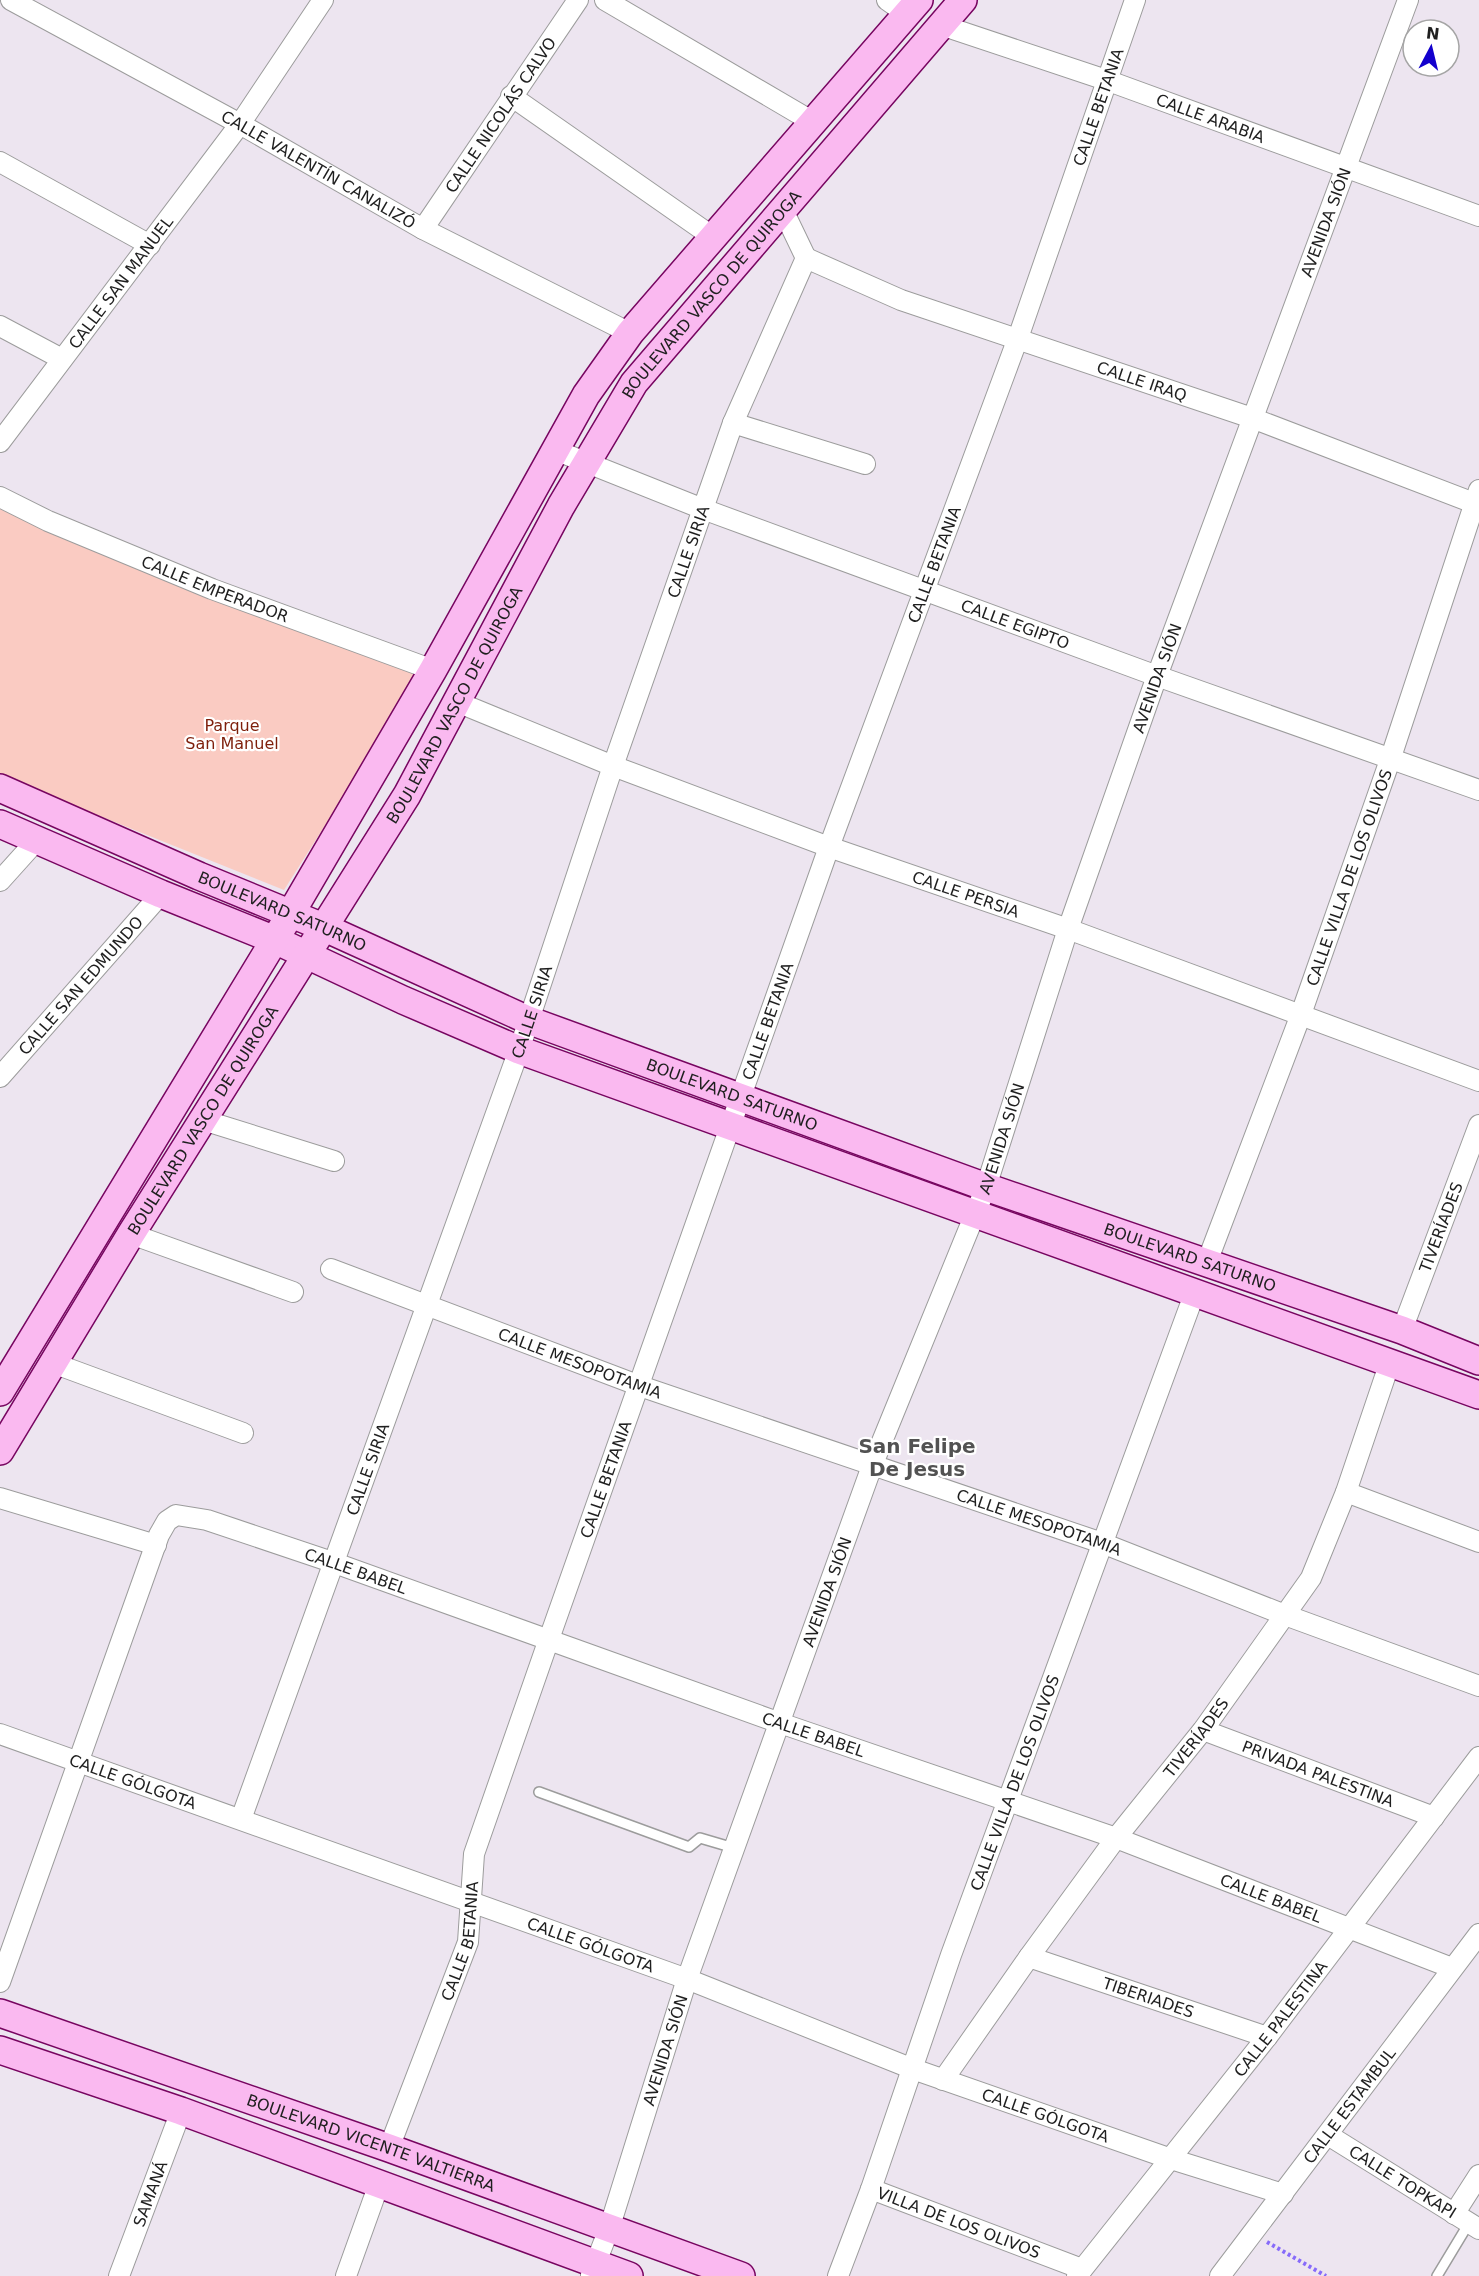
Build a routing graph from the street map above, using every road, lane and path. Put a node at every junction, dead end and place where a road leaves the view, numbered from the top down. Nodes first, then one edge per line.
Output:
1 (11, 0) edge
2 (323, 0) edge
3 (578, 0) edge
4 (605, 0) edge
5 (963, 0) edge
6 (1135, 0) edge
7 (1408, 0) edge
8 (904, 5) edge
9 (941, 25) junction
10 (1106, 80) junction
11 (511, 96) junction
12 (813, 122) junction
13 (240, 124) junction
14 (0, 162) edge
15 (1344, 168) junction
16 (782, 208) junction
17 (1479, 216) edge
18 (423, 229) junction
19 (713, 237) junction
20 (150, 245) junction
21 (806, 258) junction
22 (0, 326) edge
23 (630, 333) junction
24 (1018, 338) junction
25 (62, 359) junction
26 (1252, 418) junction
27 (733, 423) junction
28 (0, 442) edge
29 (555, 450) junction
30 (586, 463) junction
31 (865, 464) dead end
32 (0, 497) edge
33 (1477, 499) edge
34 (703, 509) junction
35 (924, 591) junction
36 (433, 670) junction
37 (1157, 676) junction
38 (457, 702) junction
39 (1390, 760) junction
40 (613, 766) junction
41 (0, 788) edge
42 (1479, 790) edge
43 (0, 824) edge
44 (36, 841) junction
45 (830, 847) junction
46 (0, 880) edge
47 (161, 894) junction
48 (291, 913) junction
49 (323, 927) junction
50 (1068, 929) junction
51 (275, 940) junction
52 (304, 955) junction
53 (1300, 1017) junction
54 (528, 1020) junction
55 (519, 1050) junction
56 (0, 1077) edge
57 (1479, 1081) edge
58 (740, 1100) junction
59 (203, 1120) junction
60 (1479, 1125) edge
61 (729, 1127) junction
62 (333, 1161) dead end
63 (986, 1187) junction
64 (975, 1213) junction
65 (131, 1234) junction
66 (1207, 1262) junction
67 (331, 1269) dead end
68 (293, 1292) dead end
69 (1195, 1292) junction
70 (426, 1305) junction
71 (1402, 1330) junction
72 (1479, 1361) edge
73 (1390, 1362) junction
74 (53, 1363) junction
75 (640, 1386) junction
76 (0, 1392) edge
77 (1479, 1395) edge
78 (243, 1433) dead end
79 (4, 1437) edge
80 (872, 1466) junction
81 (1346, 1492) junction
82 (0, 1498) edge
83 (1479, 1542) edge
84 (1102, 1543) junction
85 (156, 1545) junction
86 (332, 1562) junction
87 (1285, 1615) junction
88 (549, 1639) junction
89 (1479, 1686) edge
90 (780, 1723) junction
91 (1203, 1730) junction
92 (0, 1734) edge
93 (1479, 1757) edge
94 (80, 1761) junction
95 (539, 1792) dead end
96 (1008, 1803) junction
97 (1434, 1817) junction
98 (241, 1819) junction
99 (1116, 1838) junction
100 (734, 1848) junction
101 (469, 1902) junction
102 (1350, 1930) junction
103 (1476, 1944) edge
104 (1029, 1957) junction
105 (1452, 1968) junction
106 (687, 1979) junction
107 (0, 1982) edge
108 (0, 2013) edge
109 (1267, 2037) junction
110 (0, 2050) edge
111 (913, 2069) junction
112 (943, 2079) junction
113 (181, 2110) junction
114 (1328, 2135) junction
115 (389, 2148) junction
116 (1171, 2159) junction
117 (1479, 2175) edge
118 (379, 2184) junction
119 (871, 2189) junction
120 (1282, 2194) junction
121 (1467, 2222) edge
122 (609, 2229) junction
123 (1253, 2234) junction
124 (593, 2270) edge
125 (1079, 2273) edge
126 (119, 2276) edge
127 (346, 2276) edge
128 (629, 2276) edge
129 (741, 2276) edge
130 (838, 2276) edge
131 (1220, 2276) edge
132 (1326, 2276) edge
133 (1437, 2276) edge

1 - 13 street, CALLE VALENTÍN CANALIZÓ
2 - 13 street, CALLE SAN MANUEL
3 - 11 street, CALLE NICOLÁS CALVO
4 - 12 street
5 - 9 street, BOULEVARD VASCO DE QUIROGA
6 - 10 street, CALLE BETANIA
7 - 15 street, AVENIDA SIÓN
8 - 12 street, BOULEVARD VASCO DE QUIROGA
9 - 10 street, CALLE ARABIA
9 - 16 street, BOULEVARD VASCO DE QUIROGA
10 - 15 street, CALLE ARABIA
10 - 24 street, CALLE BETANIA
11 - 18 street, CALLE NICOLÁS CALVO
11 - 19 street
12 - 19 street, BOULEVARD VASCO DE QUIROGA
13 - 18 street, CALLE VALENTÍN CANALIZÓ
13 - 20 street, CALLE SAN MANUEL
14 - 20 street
15 - 17 street, CALLE ARABIA
15 - 26 street, AVENIDA SIÓN
16 - 21 street
16 - 30 street, BOULEVARD VASCO DE QUIROGA
18 - 23 street, CALLE VALENTÍN CANALIZÓ
19 - 23 street, BOULEVARD VASCO DE QUIROGA
20 - 25 street, CALLE SAN MANUEL
21 - 24 street, CALLE IRAQ
21 - 27 street, CALLE SIRIA
22 - 25 street
23 - 29 street, BOULEVARD VASCO DE QUIROGA
24 - 26 street, CALLE IRAQ
24 - 35 street, CALLE BETANIA
25 - 28 street, CALLE SAN MANUEL
26 - 33 street, CALLE IRAQ
26 - 37 street, AVENIDA SIÓN
27 - 31 street
27 - 34 street, CALLE SIRIA
29 - 30 street, CALLE EGIPTO
29 - 36 street, BOULEVARD VASCO DE QUIROGA
30 - 34 street, CALLE EGIPTO
30 - 38 street, BOULEVARD VASCO DE QUIROGA
32 - 36 street, CALLE EMPERADOR
33 - 39 street, CALLE VILLA DE LOS OLIVOS
34 - 35 street, CALLE EGIPTO
34 - 40 street, CALLE SIRIA
35 - 37 street, CALLE EGIPTO
35 - 45 street, CALLE BETANIA
36 - 48 street, BOULEVARD VASCO DE QUIROGA
37 - 39 street, CALLE EGIPTO
37 - 50 street, AVENIDA SIÓN
38 - 40 street, CALLE PERSIA
38 - 49 street, BOULEVARD VASCO DE QUIROGA
39 - 42 street, CALLE EGIPTO
39 - 53 street, CALLE VILLA DE LOS OLIVOS
40 - 45 street, CALLE PERSIA
40 - 54 street, CALLE SIRIA
41 - 48 street, BOULEVARD SATURNO
43 - 44 street, BOULEVARD SATURNO
44 - 46 street
44 - 47 street, BOULEVARD SATURNO
45 - 50 street, CALLE PERSIA
45 - 58 street, CALLE BETANIA
47 - 51 street, BOULEVARD SATURNO
47 - 56 street, CALLE SAN EDMUNDO
48 - 49 street, BOULEVARD SATURNO
48 - 51 street, BOULEVARD VASCO DE QUIROGA
49 - 52 street, BOULEVARD VASCO DE QUIROGA
49 - 54 street, BOULEVARD SATURNO
50 - 53 street, CALLE PERSIA
50 - 63 street, AVENIDA SIÓN
51 - 52 street, BOULEVARD SATURNO
51 - 76 street, BOULEVARD VASCO DE QUIROGA
52 - 55 street, BOULEVARD SATURNO
52 - 59 street, BOULEVARD VASCO DE QUIROGA
53 - 57 street, CALLE PERSIA
53 - 66 street, CALLE VILLA DE LOS OLIVOS
54 - 55 street, CALLE SIRIA
54 - 58 street, BOULEVARD SATURNO
55 - 61 street, BOULEVARD SATURNO
55 - 70 street, CALLE SIRIA
58 - 61 street, CALLE BETANIA
58 - 63 street, BOULEVARD SATURNO
59 - 62 street
59 - 65 street, BOULEVARD VASCO DE QUIROGA
60 - 71 street, TIVERÍADES
61 - 64 street, BOULEVARD SATURNO
61 - 75 street, CALLE BETANIA
63 - 64 street, AVENIDA SIÓN
63 - 66 street, BOULEVARD SATURNO
64 - 69 street, BOULEVARD SATURNO
64 - 80 street, AVENIDA SIÓN
65 - 68 street
65 - 74 street, BOULEVARD VASCO DE QUIROGA
66 - 71 street, BOULEVARD SATURNO
67 - 70 street, CALLE MESOPOTAMIA
69 - 73 street, BOULEVARD SATURNO
69 - 84 street, CALLE VILLA DE LOS OLIVOS
70 - 75 street, CALLE MESOPOTAMIA
70 - 86 street, CALLE SIRIA
71 - 72 street, BOULEVARD SATURNO
73 - 77 street, BOULEVARD SATURNO
73 - 81 street, TIVERÍADES
74 - 78 street
74 - 79 street, BOULEVARD VASCO DE QUIROGA
75 - 80 street, CALLE MESOPOTAMIA
75 - 88 street, CALLE BETANIA
80 - 84 street, CALLE MESOPOTAMIA
80 - 90 street, AVENIDA SIÓN
81 - 83 street
81 - 87 street, TIVERÍADES
82 - 85 street
84 - 87 street, CALLE MESOPOTAMIA
84 - 96 street, CALLE VILLA DE LOS OLIVOS
85 - 86 street, CALLE BABEL
85 - 94 street
86 - 88 street, CALLE BABEL
86 - 98 street, CALLE SIRIA
87 - 89 street, CALLE MESOPOTAMIA
87 - 91 street, TIVERÍADES
88 - 90 street, CALLE BABEL
88 - 101 street, CALLE BETANIA
90 - 96 street, CALLE BABEL
90 - 100 street, AVENIDA SIÓN
91 - 97 street, PRIVADA PALESTINA
91 - 99 street, TIVERÍADES
92 - 94 street, CALLE GÓLGOTA
93 - 97 street, CALLE PALESTINA
94 - 98 street, CALLE GÓLGOTA
94 - 107 street
95 - 100 lane
96 - 99 street, CALLE BABEL
96 - 111 street, CALLE VILLA DE LOS OLIVOS
97 - 102 street, CALLE PALESTINA
98 - 101 street, CALLE GÓLGOTA
99 - 102 street, CALLE BABEL
99 - 104 street, TIVERÍADES
100 - 106 street, AVENIDA SIÓN
101 - 106 street, CALLE GÓLGOTA
101 - 115 street, CALLE BETANIA
102 - 105 street, CALLE BABEL
102 - 109 street, CALLE PALESTINA
103 - 105 street, CALLE ESTAMBUL
104 - 109 street, TIBERIADES
104 - 112 street, TIVERÍADES
105 - 114 street, CALLE ESTAMBUL
106 - 111 street, CALLE GÓLGOTA
106 - 122 street, AVENIDA SIÓN
108 - 115 street, BOULEVARD VICENTE VALTIERRA
109 - 116 street, CALLE PALESTINA
110 - 113 street
111 - 112 street, CALLE GÓLGOTA
111 - 119 street, CALLE VILLA DE LOS OLIVOS
112 - 116 street, CALLE GÓLGOTA
113 - 118 street
113 - 126 street, SAMANÁ
114 - 120 street, CALLE ESTAMBUL
114 - 121 street, CALLE TOPKAPI
115 - 122 street, BOULEVARD VICENTE VALTIERRA
116 - 120 street, CALLE GÓLGOTA
116 - 125 street, CALLE PALESTINA
117 - 121 street
118 - 124 street
118 - 127 street
119 - 125 street, VILLA DE LOS OLIVOS
119 - 130 street, CALLE VILLA DE LOS OLIVOS
120 - 123 street, CALLE ESTAMBUL
121 - 133 lane
122 - 124 street, AVENIDA SIÓN
122 - 129 street, BOULEVARD VICENTE VALTIERRA
123 - 131 street, CALLE ESTAMBUL
123 - 132 path
124 - 128 street

